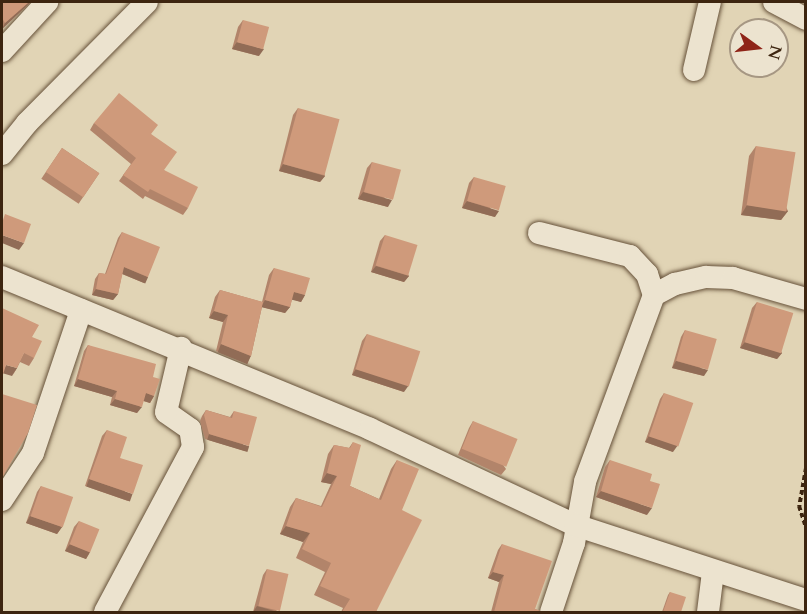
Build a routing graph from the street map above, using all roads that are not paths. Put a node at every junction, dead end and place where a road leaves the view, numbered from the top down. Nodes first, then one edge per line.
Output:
1 (47, 2) edge
2 (147, 2) edge
3 (710, 2) edge
4 (774, 2) edge
5 (806, 19) edge
6 (2, 51) edge
7 (694, 70) dead end
8 (2, 154) edge
9 (538, 233) dead end
10 (2, 277) edge
11 (654, 295) junction
12 (806, 299) edge
13 (81, 310) junction
14 (181, 348) junction
15 (2, 500) edge
16 (575, 525) junction
17 (713, 572) junction
18 (806, 600) edge
19 (105, 612) edge
20 (551, 612) edge
21 (708, 612) edge

1 - 6 street
2 - 8 street
3 - 7 street
4 - 5 street
9 - 11 street
10 - 13 street
11 - 12 street
11 - 16 street
13 - 14 street
13 - 15 street
14 - 16 street
14 - 19 street
16 - 17 street
16 - 20 street
17 - 18 street
17 - 21 street

